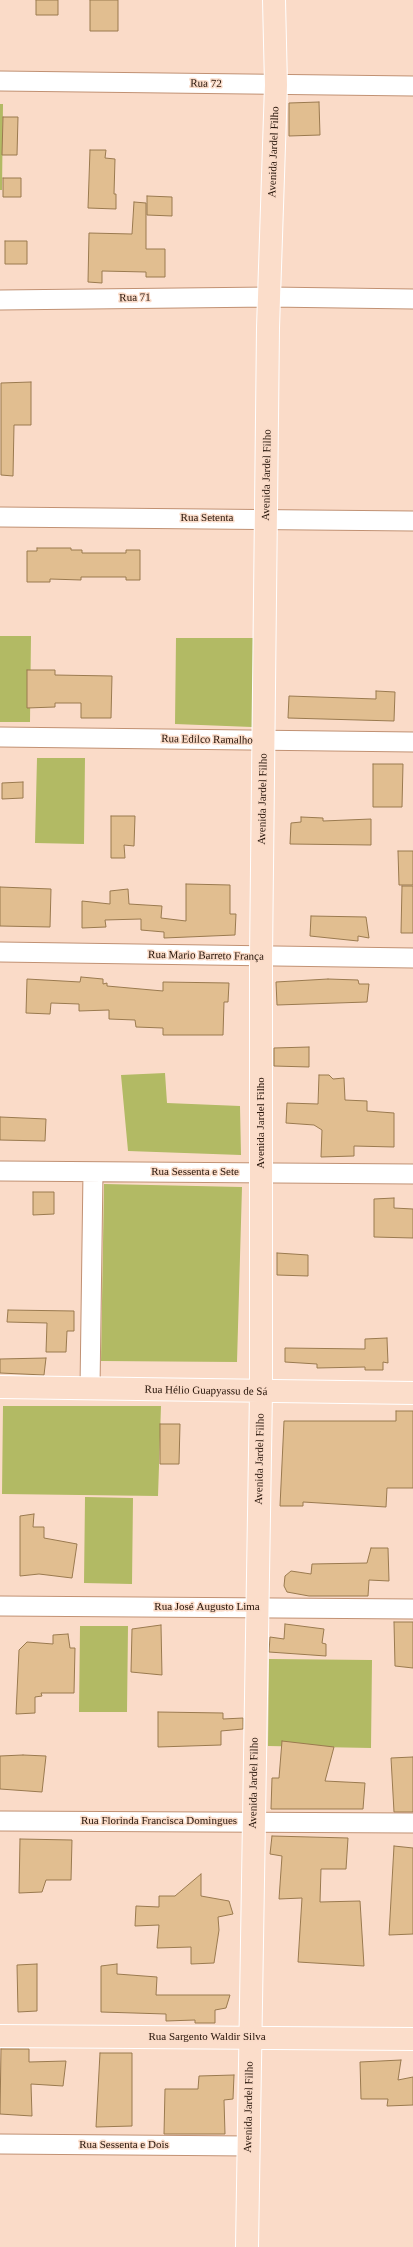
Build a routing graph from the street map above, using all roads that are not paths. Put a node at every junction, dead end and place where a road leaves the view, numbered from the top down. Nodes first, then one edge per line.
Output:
1 (274, 0) edge
2 (0, 81) edge
3 (276, 85) junction
4 (413, 86) edge
5 (270, 297) junction
6 (413, 299) edge
7 (0, 300) edge
8 (0, 517) edge
9 (267, 518) junction
10 (413, 520) edge
11 (0, 738) edge
12 (264, 740) junction
13 (413, 742) edge
14 (0, 952) edge
15 (261, 957) junction
16 (413, 958) edge
17 (0, 1171) edge
18 (94, 1172) junction
19 (260, 1172) junction
20 (413, 1174) edge
21 (0, 1387) edge
22 (90, 1388) junction
23 (261, 1392) junction
24 (413, 1393) edge
25 (0, 1606) edge
26 (257, 1608) junction
27 (413, 1609) edge
28 (0, 1821) edge
29 (253, 1822) junction
30 (413, 1823) edge
31 (0, 2036) edge
32 (250, 2037) junction
33 (413, 2039) edge
34 (0, 2144) edge
35 (248, 2146) junction
36 (247, 2247) edge

1 - 3 main road, Avenida Jardel Filho
2 - 3 street, Rua 72
3 - 4 street, Rua 72
3 - 5 main road, Avenida Jardel Filho
5 - 6 street, Rua 71
5 - 7 street, Rua 71
5 - 9 main road, Avenida Jardel Filho
8 - 9 street, Rua Setenta
9 - 10 street, Rua Setenta
9 - 12 main road, Avenida Jardel Filho
11 - 12 street, Rua Edilco Ramalho
12 - 13 street, Rua Edilco Ramalho
12 - 15 main road, Avenida Jardel Filho
14 - 15 street, Rua Mario Barreto França
15 - 16 street, Rua Mario Barreto França
15 - 19 main road, Avenida Jardel Filho
17 - 18 street, Rua Sessenta e Sete
18 - 19 street, Rua Sessenta e Sete
18 - 22 street
19 - 20 street, Rua Sessenta e Sete
19 - 23 main road, Avenida Jardel Filho
21 - 22 main road, Rua Hélio Guapyassu de Sá
22 - 23 main road, Rua Hélio Guapyassu de Sá
23 - 24 main road, Rua Hélio Guapyassu de Sá
23 - 26 main road, Avenida Jardel Filho
25 - 26 street, Rua José Augusto Lima
26 - 27 street, Rua José Augusto Lima
26 - 29 main road, Avenida Jardel Filho
28 - 29 street, Rua Florinda Francisca Domingues
29 - 30 street, Rua Florinda Francisca Domingues
29 - 32 main road, Avenida Jardel Filho
31 - 32 main road, Rua Sargento Waldir Silva
32 - 33 main road, Rua Sargento Waldir Silva
32 - 35 main road, Avenida Jardel Filho
34 - 35 street, Rua Sessenta e Dois
35 - 36 main road, Avenida Jardel Filho

